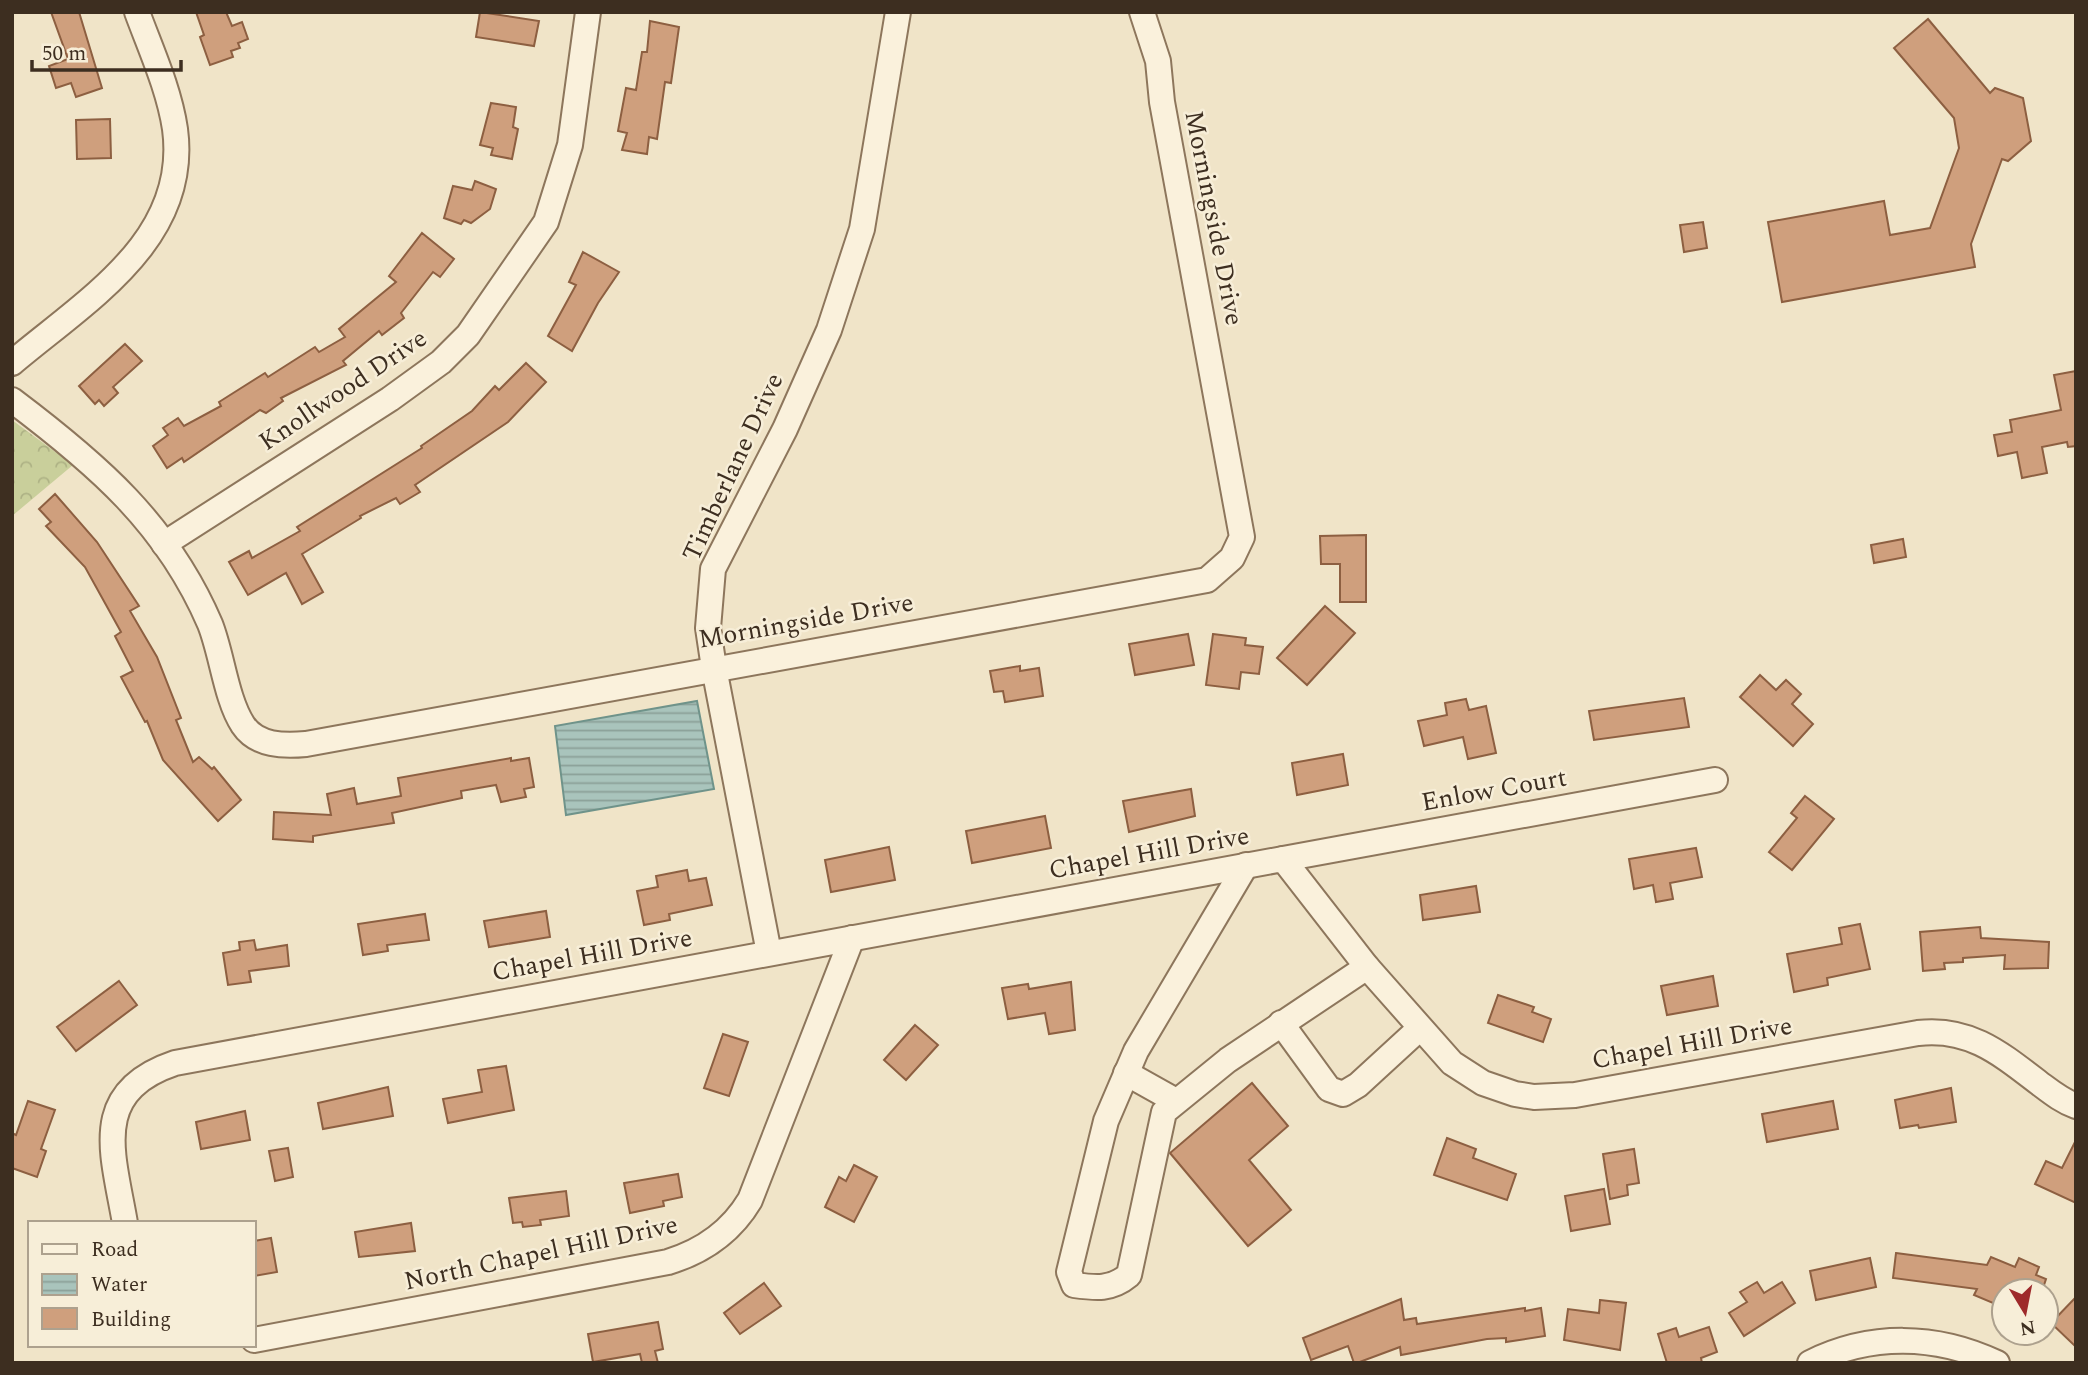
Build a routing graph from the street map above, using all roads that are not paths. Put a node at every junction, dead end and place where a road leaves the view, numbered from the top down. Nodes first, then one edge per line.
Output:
1 (137, 12) edge
2 (588, 12) edge
3 (898, 12) edge
4 (1142, 12) edge
5 (12, 363) edge
6 (12, 400) edge
7 (164, 544) junction
8 (714, 667) junction
9 (1715, 780) dead end
10 (1283, 859) junction
11 (1246, 865) junction
12 (852, 938) junction
13 (769, 953) junction
14 (1367, 967) junction
15 (1281, 1023) junction
16 (1419, 1029) junction
17 (1126, 1073) junction
18 (1176, 1101) junction
19 (2076, 1106) edge
20 (125, 1221) edge
21 (256, 1339) edge
22 (1810, 1363) edge
23 (1997, 1363) edge

1 - 5 street
2 - 7 street, Knollwood Drive
3 - 8 street, Timberlane Drive
4 - 8 street, Morningside Drive
6 - 7 street, Morningside Drive
7 - 8 street, Morningside Drive
8 - 13 street, Timberlane Drive
9 - 10 street, Enlow Court
10 - 11 street, Chapel Hill Drive
10 - 14 street, Chapel Hill Drive
11 - 12 street, Chapel Hill Drive
11 - 17 street
12 - 13 street, Chapel Hill Drive
12 - 21 street, North Chapel Hill Drive
13 - 20 street, Chapel Hill Drive
14 - 15 street
14 - 16 street, Chapel Hill Drive
15 - 16 street
15 - 18 street
16 - 19 street, Chapel Hill Drive
17 - 18 street
17 - 18 street
22 - 23 street

